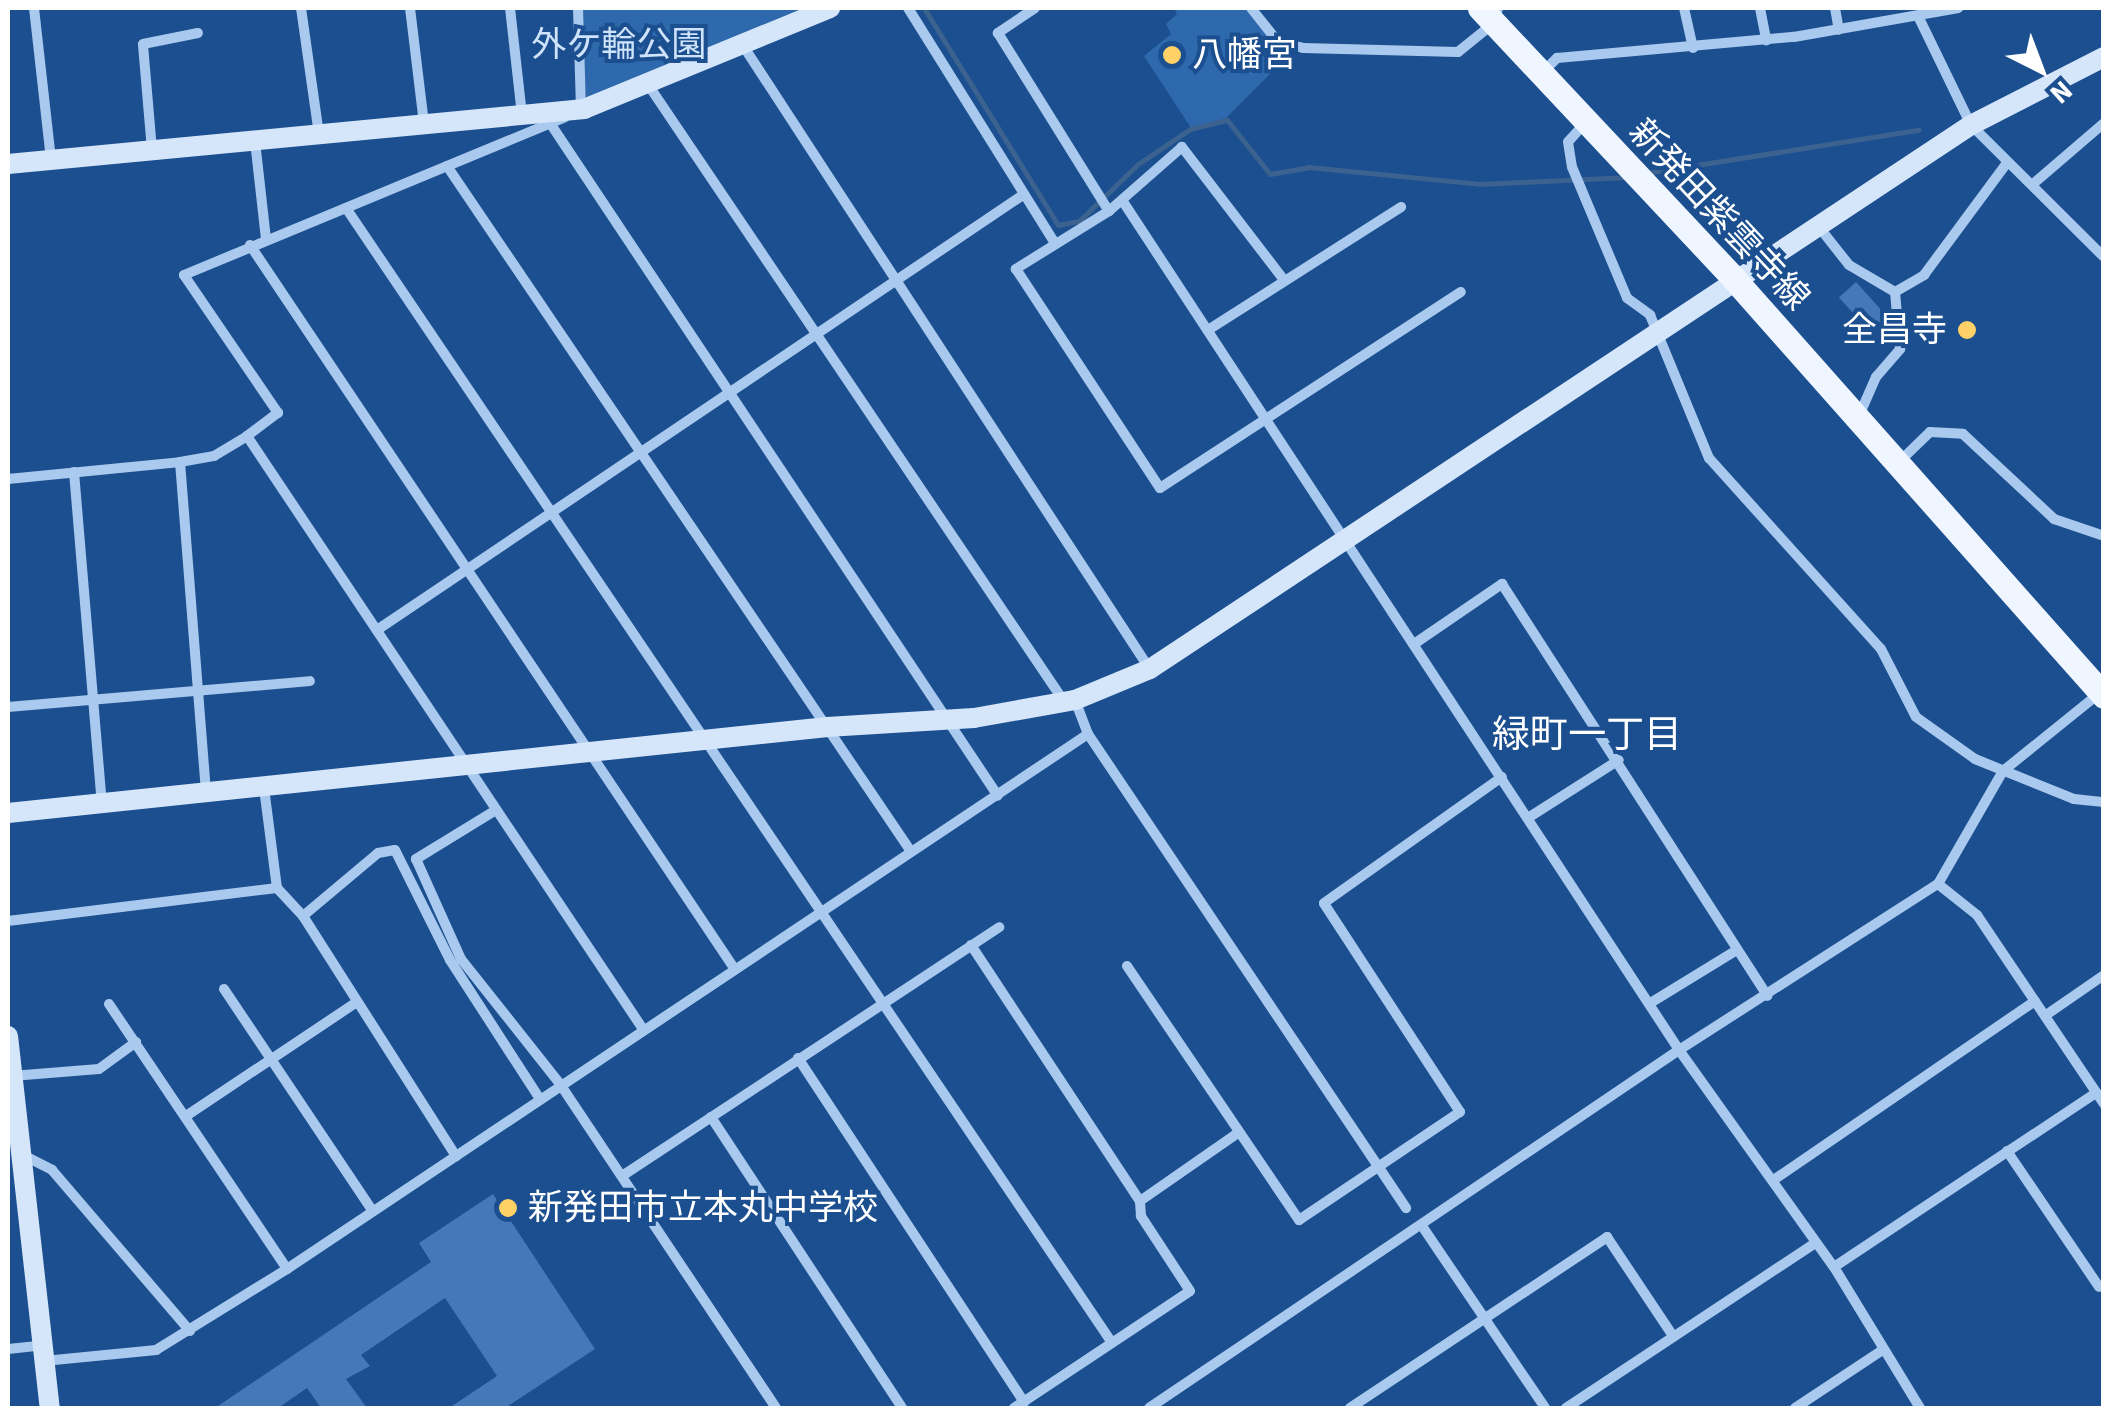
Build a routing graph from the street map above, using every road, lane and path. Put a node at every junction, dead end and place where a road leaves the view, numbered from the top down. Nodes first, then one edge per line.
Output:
1 (34, 8) edge
2 (301, 8) edge
3 (410, 8) edge
4 (510, 8) edge
5 (578, 8) edge
6 (830, 8) edge
7 (908, 8) edge
8 (1035, 8) edge
9 (1251, 8) edge
10 (1684, 8) edge
11 (1760, 8) edge
12 (1836, 8) edge
13 (1890, 8) edge
14 (1958, 8) edge
15 (1491, 12) edge
16 (1919, 18) junction
17 (1892, 20) junction
18 (1839, 30) junction
19 (198, 33) dead end
20 (1766, 40) junction
21 (742, 44) junction
22 (1693, 48) junction
23 (2104, 57) edge
24 (1542, 72) junction
25 (647, 83) junction
26 (584, 109) junction
27 (522, 115) junction
28 (2104, 122) edge
29 (550, 123) junction
30 (1586, 123) junction
31 (424, 124) junction
32 (1971, 124) junction
33 (319, 134) junction
34 (255, 140) junction
35 (152, 150) junction
36 (52, 159) junction
37 (8, 164) edge
38 (2008, 164) junction
39 (447, 166) junction
40 (2034, 184) junction
41 (1024, 195) junction
42 (1122, 200) junction
43 (1401, 207) dead end
44 (346, 208) junction
45 (1109, 211) junction
46 (1820, 227) junction
47 (266, 239) junction
48 (1054, 242) junction
49 (250, 246) junction
50 (2104, 257) edge
51 (1284, 280) junction
52 (1735, 280) junction
53 (895, 283) junction
54 (1461, 292) dead end
55 (1895, 292) junction
56 (1208, 330) junction
57 (817, 334) junction
58 (1657, 335) junction
59 (729, 392) junction
60 (1266, 415) junction
61 (1858, 420) junction
62 (247, 436) junction
63 (640, 451) junction
64 (180, 462) junction
65 (1898, 464) junction
66 (74, 472) junction
67 (8, 478) edge
68 (552, 509) junction
69 (2104, 536) edge
70 (1343, 539) junction
71 (464, 566) junction
72 (376, 630) junction
73 (1414, 644) junction
74 (1150, 669) junction
75 (310, 680) dead end
76 (195, 691) junction
77 (2103, 693) edge
78 (94, 700) junction
79 (1069, 700) junction
80 (8, 707) edge
81 (946, 718) junction
82 (827, 727) junction
83 (1088, 734) junction
84 (710, 741) junction
85 (589, 751) junction
86 (1619, 760) junction
87 (469, 768) junction
88 (2003, 771) junction
89 (1502, 777) junction
90 (264, 788) junction
91 (206, 794) junction
92 (998, 796) junction
93 (2104, 802) edge
94 (102, 804) junction
95 (496, 810) junction
96 (8, 813) edge
97 (1531, 816) junction
98 (910, 850) junction
99 (1938, 884) junction
100 (277, 888) junction
101 (823, 907) junction
102 (303, 916) junction
103 (8, 921) edge
104 (999, 927) dead end
105 (971, 944) junction
106 (1736, 950) junction
107 (1127, 966) dead end
108 (734, 968) junction
109 (2104, 975) edge
110 (224, 989) dead end
111 (1768, 996) junction
112 (2035, 1001) junction
113 (884, 1002) junction
114 (1652, 1002) junction
115 (109, 1004) dead end
116 (354, 1004) junction
117 (2046, 1016) junction
118 (643, 1029) junction
119 (8, 1036) edge
120 (136, 1042) junction
121 (1679, 1050) junction
122 (270, 1056) junction
123 (798, 1058) junction
124 (12, 1076) junction
125 (560, 1084) junction
126 (2096, 1093) junction
127 (540, 1099) junction
128 (2104, 1104) edge
129 (186, 1116) junction
130 (710, 1117) junction
131 (1238, 1133) junction
132 (14, 1142) edge
133 (2007, 1152) junction
134 (456, 1156) junction
135 (1376, 1166) junction
136 (622, 1176) junction
137 (1775, 1179) junction
138 (1140, 1201) junction
139 (1406, 1208) dead end
140 (372, 1210) junction
141 (1422, 1226) junction
142 (1815, 1243) junction
143 (1834, 1267) junction
144 (286, 1269) junction
145 (2099, 1287) dead end
146 (1484, 1318) junction
147 (190, 1331) junction
148 (1673, 1336) junction
149 (1112, 1342) junction
150 (8, 1349) edge
151 (1881, 1351) junction
152 (40, 1353) junction
153 (1019, 1405) edge
154 (1153, 1407) edge
155 (50, 1408) edge
156 (776, 1408) edge
157 (902, 1408) edge
158 (1350, 1408) edge
159 (1544, 1408) edge
160 (1566, 1408) edge
161 (1794, 1408) edge
162 (1920, 1408) edge

1 - 36 street
2 - 33 street
3 - 31 street
4 - 27 street
5 - 26 street
6 - 21 street
7 - 41 street
8 - 45 street
9 - 15 street
10 - 22 street
11 - 20 street
12 - 18 street
13 - 17 street
14 - 16 street
15 - 24 main road, 新発田紫雲寺線
16 - 17 street
16 - 32 street
17 - 18 street
18 - 20 street
19 - 35 street
20 - 22 street
21 - 25 street
21 - 53 street
22 - 24 street
23 - 32 street
24 - 30 main road, 新発田紫雲寺線
25 - 26 street
25 - 57 street
26 - 27 street
26 - 29 street
27 - 31 street
28 - 40 street
29 - 39 street
29 - 59 street
30 - 52 main road, 新発田紫雲寺線
30 - 58 street
31 - 33 street
32 - 38 street
32 - 46 street
33 - 34 street
34 - 35 street
34 - 47 street
35 - 36 street
36 - 37 street
38 - 40 street
38 - 55 street
39 - 44 street
39 - 63 street
40 - 50 street
41 - 48 street
41 - 53 street
42 - 45 street
42 - 51 street
42 - 56 street
43 - 51 street
44 - 47 street
44 - 68 street
45 - 48 street
46 - 52 street
46 - 55 street
47 - 49 street
48 - 60 street
49 - 62 street
49 - 71 street
51 - 56 street
52 - 58 street
52 - 61 main road, 新発田紫雲寺線
53 - 57 street
53 - 74 street
54 - 60 street
55 - 61 street
56 - 60 street
57 - 59 street
57 - 79 street
58 - 70 street
58 - 88 street
59 - 63 street
59 - 81 street
60 - 70 street
61 - 65 main road, 新発田紫雲寺線
62 - 64 street
62 - 72 street
63 - 68 street
63 - 82 street
64 - 66 street
64 - 76 street
65 - 69 street
65 - 77 main road, 新発田紫雲寺線
66 - 67 street
66 - 78 street
68 - 71 street
68 - 84 street
70 - 73 street
70 - 74 street
71 - 72 street
71 - 85 street
72 - 87 street
73 - 86 street
73 - 89 street
74 - 79 street
75 - 76 street
76 - 78 street
76 - 91 street
77 - 88 street
78 - 80 street
78 - 94 street
79 - 81 street
79 - 83 street
81 - 82 street
81 - 92 street
82 - 84 street
82 - 98 street
83 - 92 street
83 - 135 street
84 - 85 street
84 - 101 street
85 - 87 street
85 - 108 street
86 - 97 street
86 - 106 street
87 - 90 street
87 - 95 street
88 - 93 street
88 - 99 street
89 - 97 street
89 - 135 street
90 - 91 street
90 - 100 street
91 - 94 street
92 - 98 street
94 - 96 street
95 - 118 street
95 - 125 street
97 - 114 street
98 - 101 street
99 - 111 street
99 - 112 street
100 - 102 street
100 - 103 street
101 - 108 street
101 - 113 street
102 - 116 street
102 - 127 street
104 - 105 street
105 - 113 street
105 - 138 street
106 - 111 street
106 - 114 street
107 - 131 street
108 - 118 street
109 - 117 street
110 - 122 street
111 - 121 street
112 - 117 street
112 - 137 street
113 - 123 street
113 - 149 street
114 - 121 street
115 - 120 street
116 - 122 street
116 - 134 street
117 - 126 street
118 - 125 street
119 - 124 street
120 - 124 street
120 - 129 street
121 - 137 street
121 - 141 street
122 - 129 street
122 - 140 street
123 - 130 street
123 - 153 street
124 - 132 street
125 - 127 street
125 - 136 street
126 - 128 street
126 - 133 street
127 - 134 street
129 - 144 street
130 - 136 street
130 - 157 street
131 - 135 street
131 - 138 street
132 - 147 street
132 - 152 street
133 - 143 street
133 - 145 street
134 - 140 street
135 - 139 street
136 - 156 street
137 - 142 street
138 - 149 street
140 - 144 street
141 - 146 street
141 - 154 street
142 - 143 street
142 - 148 street
143 - 151 street
144 - 147 street
146 - 148 street
146 - 158 street
146 - 159 street
147 - 152 street
148 - 160 street
149 - 153 street
150 - 152 street
151 - 161 street
151 - 162 street
152 - 155 street

